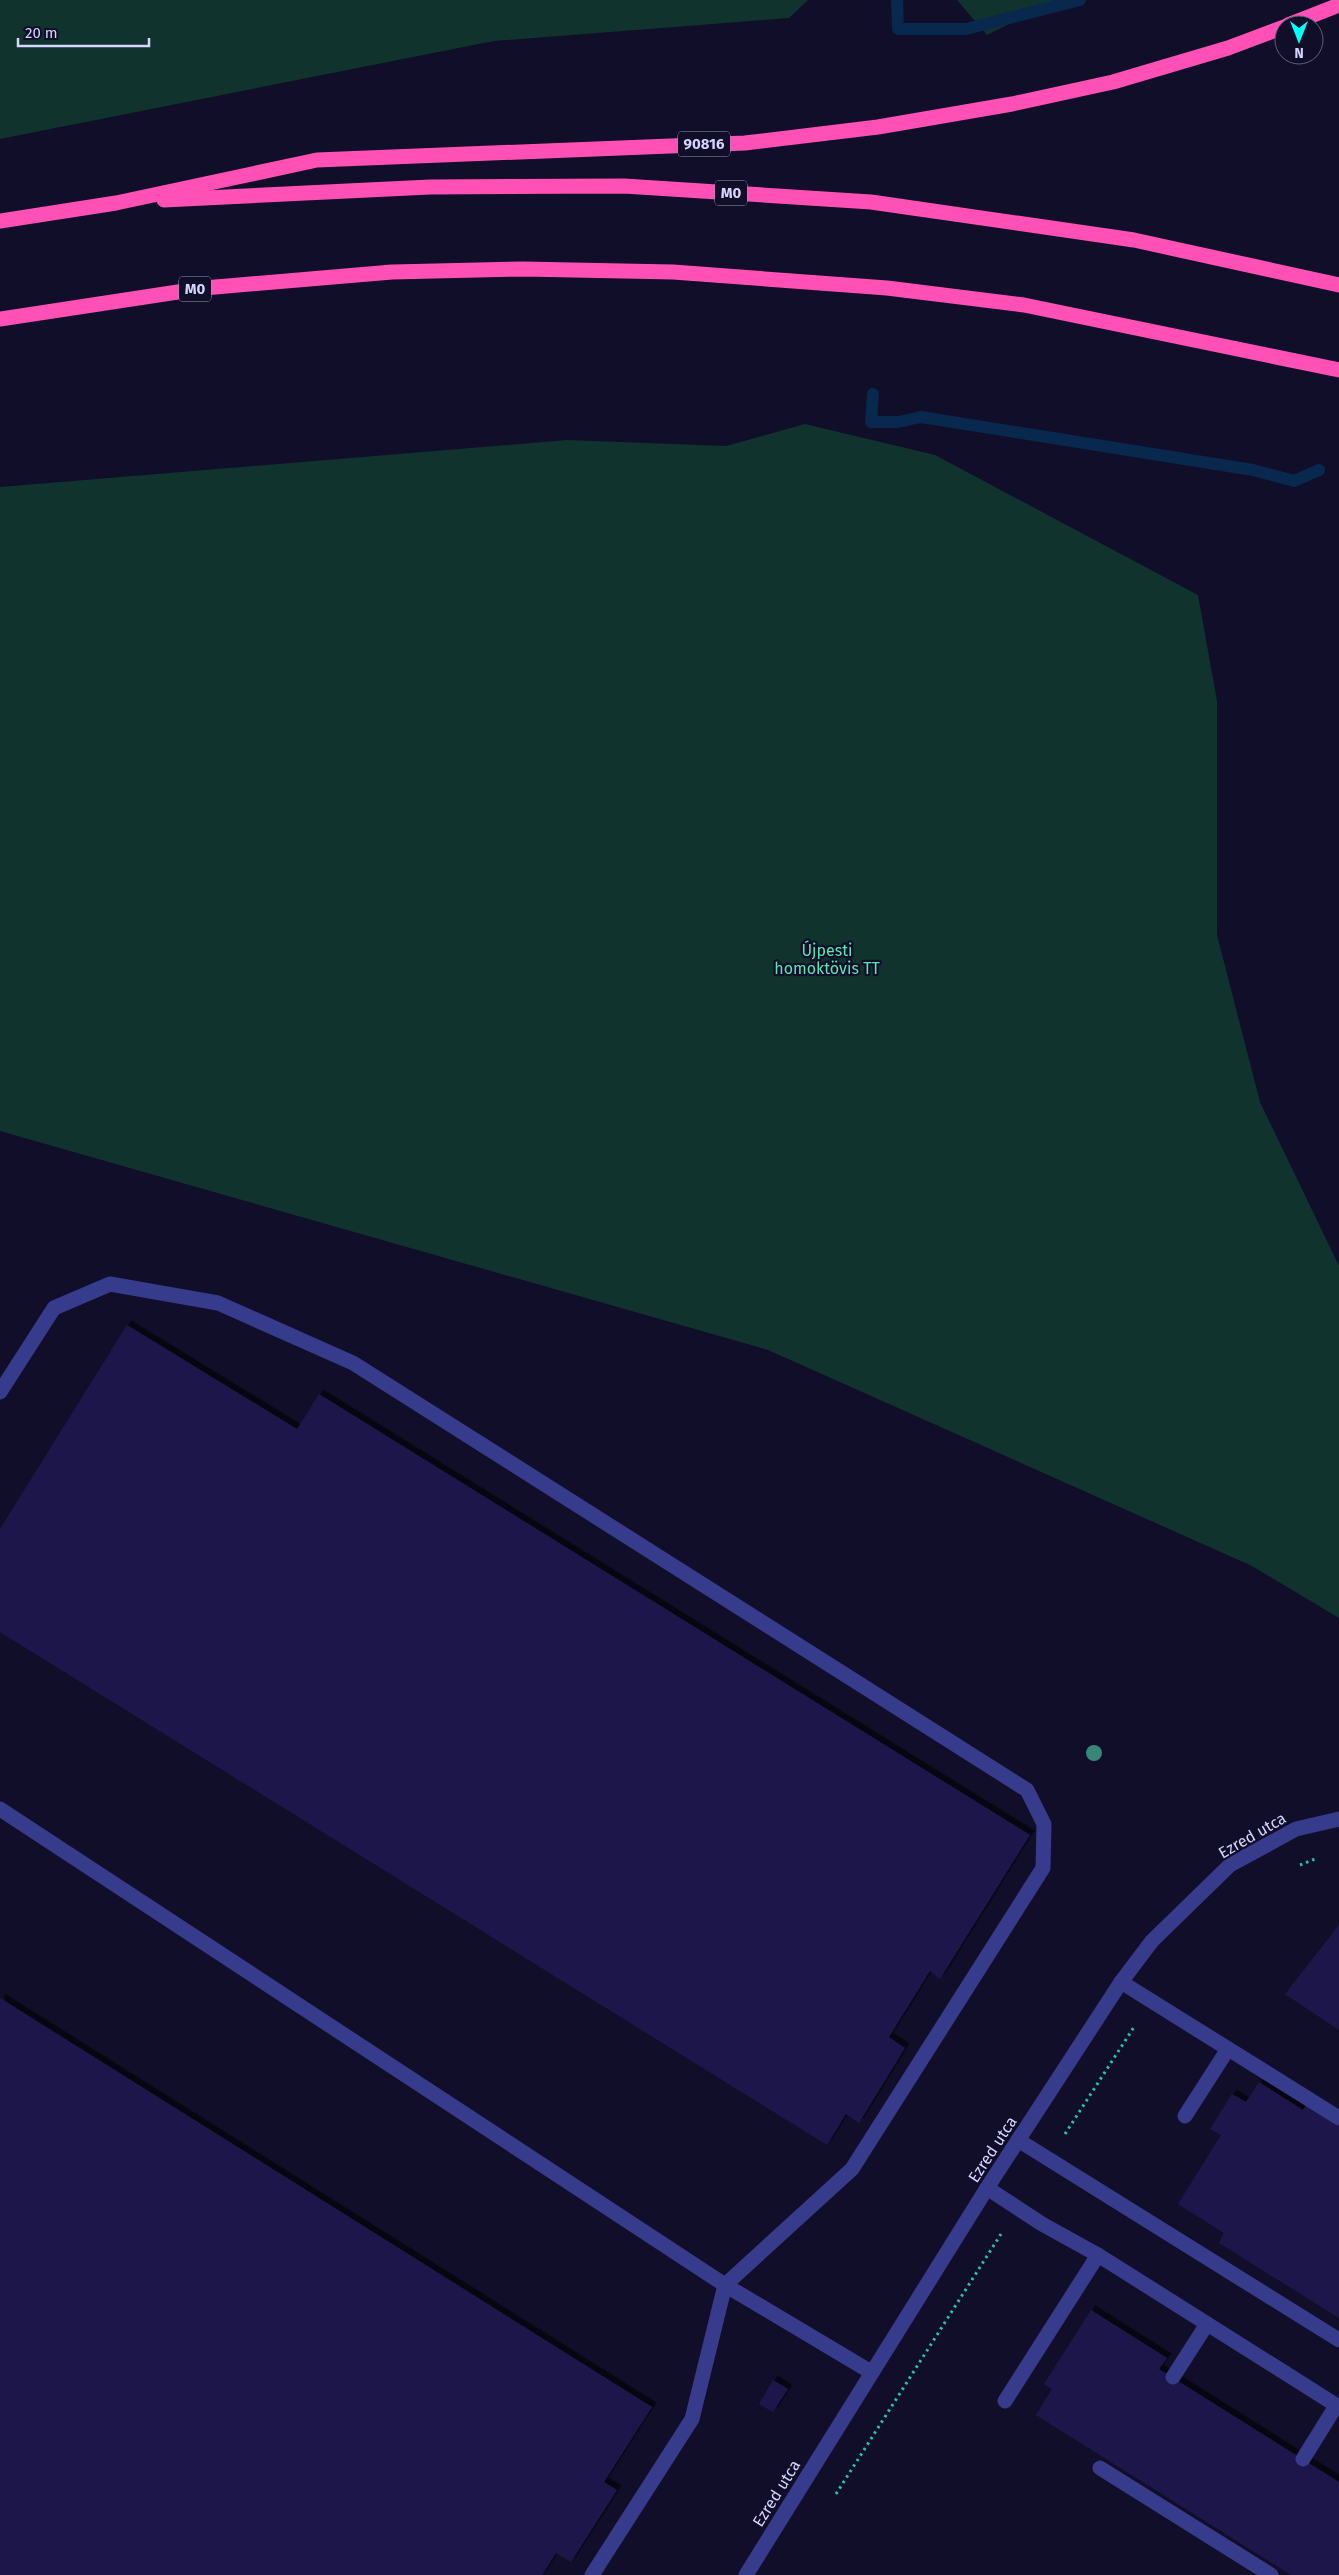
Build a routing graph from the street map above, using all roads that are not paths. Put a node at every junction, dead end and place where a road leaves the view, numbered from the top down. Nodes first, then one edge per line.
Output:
1 (1339, 5) edge
2 (1314, 15) edge
3 (1274, 31) edge
4 (116, 203) junction
5 (0, 221) edge
6 (1339, 285) edge
7 (0, 319) edge
8 (1339, 370) edge
9 (0, 1392) edge
10 (0, 1809) edge
11 (1339, 1819) edge
12 (1121, 1982) junction
13 (1228, 2048) junction
14 (1185, 2116) dead end
15 (1339, 2118) edge
16 (1018, 2140) junction
17 (987, 2188) junction
18 (1098, 2255) junction
19 (725, 2285) junction
20 (1207, 2324) junction
21 (1339, 2340) edge
22 (871, 2372) junction
23 (1173, 2378) dead end
24 (1005, 2402) dead end
25 (1338, 2407) edge
26 (1302, 2459) dead end
27 (1100, 2468) dead end
28 (592, 2575) edge
29 (746, 2575) edge
30 (1270, 2575) edge

1 - 2 highway
3 - 4 highway, 90816
4 - 5 highway, M0
4 - 6 highway, M0
7 - 8 highway, M0
9 - 19 street
10 - 19 street
11 - 12 street, Ezred utca
12 - 13 street
12 - 16 street, Ezred utca
13 - 14 street
13 - 15 street
16 - 17 street, Ezred utca
16 - 21 street
17 - 18 street
17 - 22 street, Ezred utca
18 - 20 street
18 - 24 street
19 - 22 street
19 - 28 street
20 - 23 street
20 - 25 street
22 - 29 street, Ezred utca
25 - 26 street
27 - 30 street

